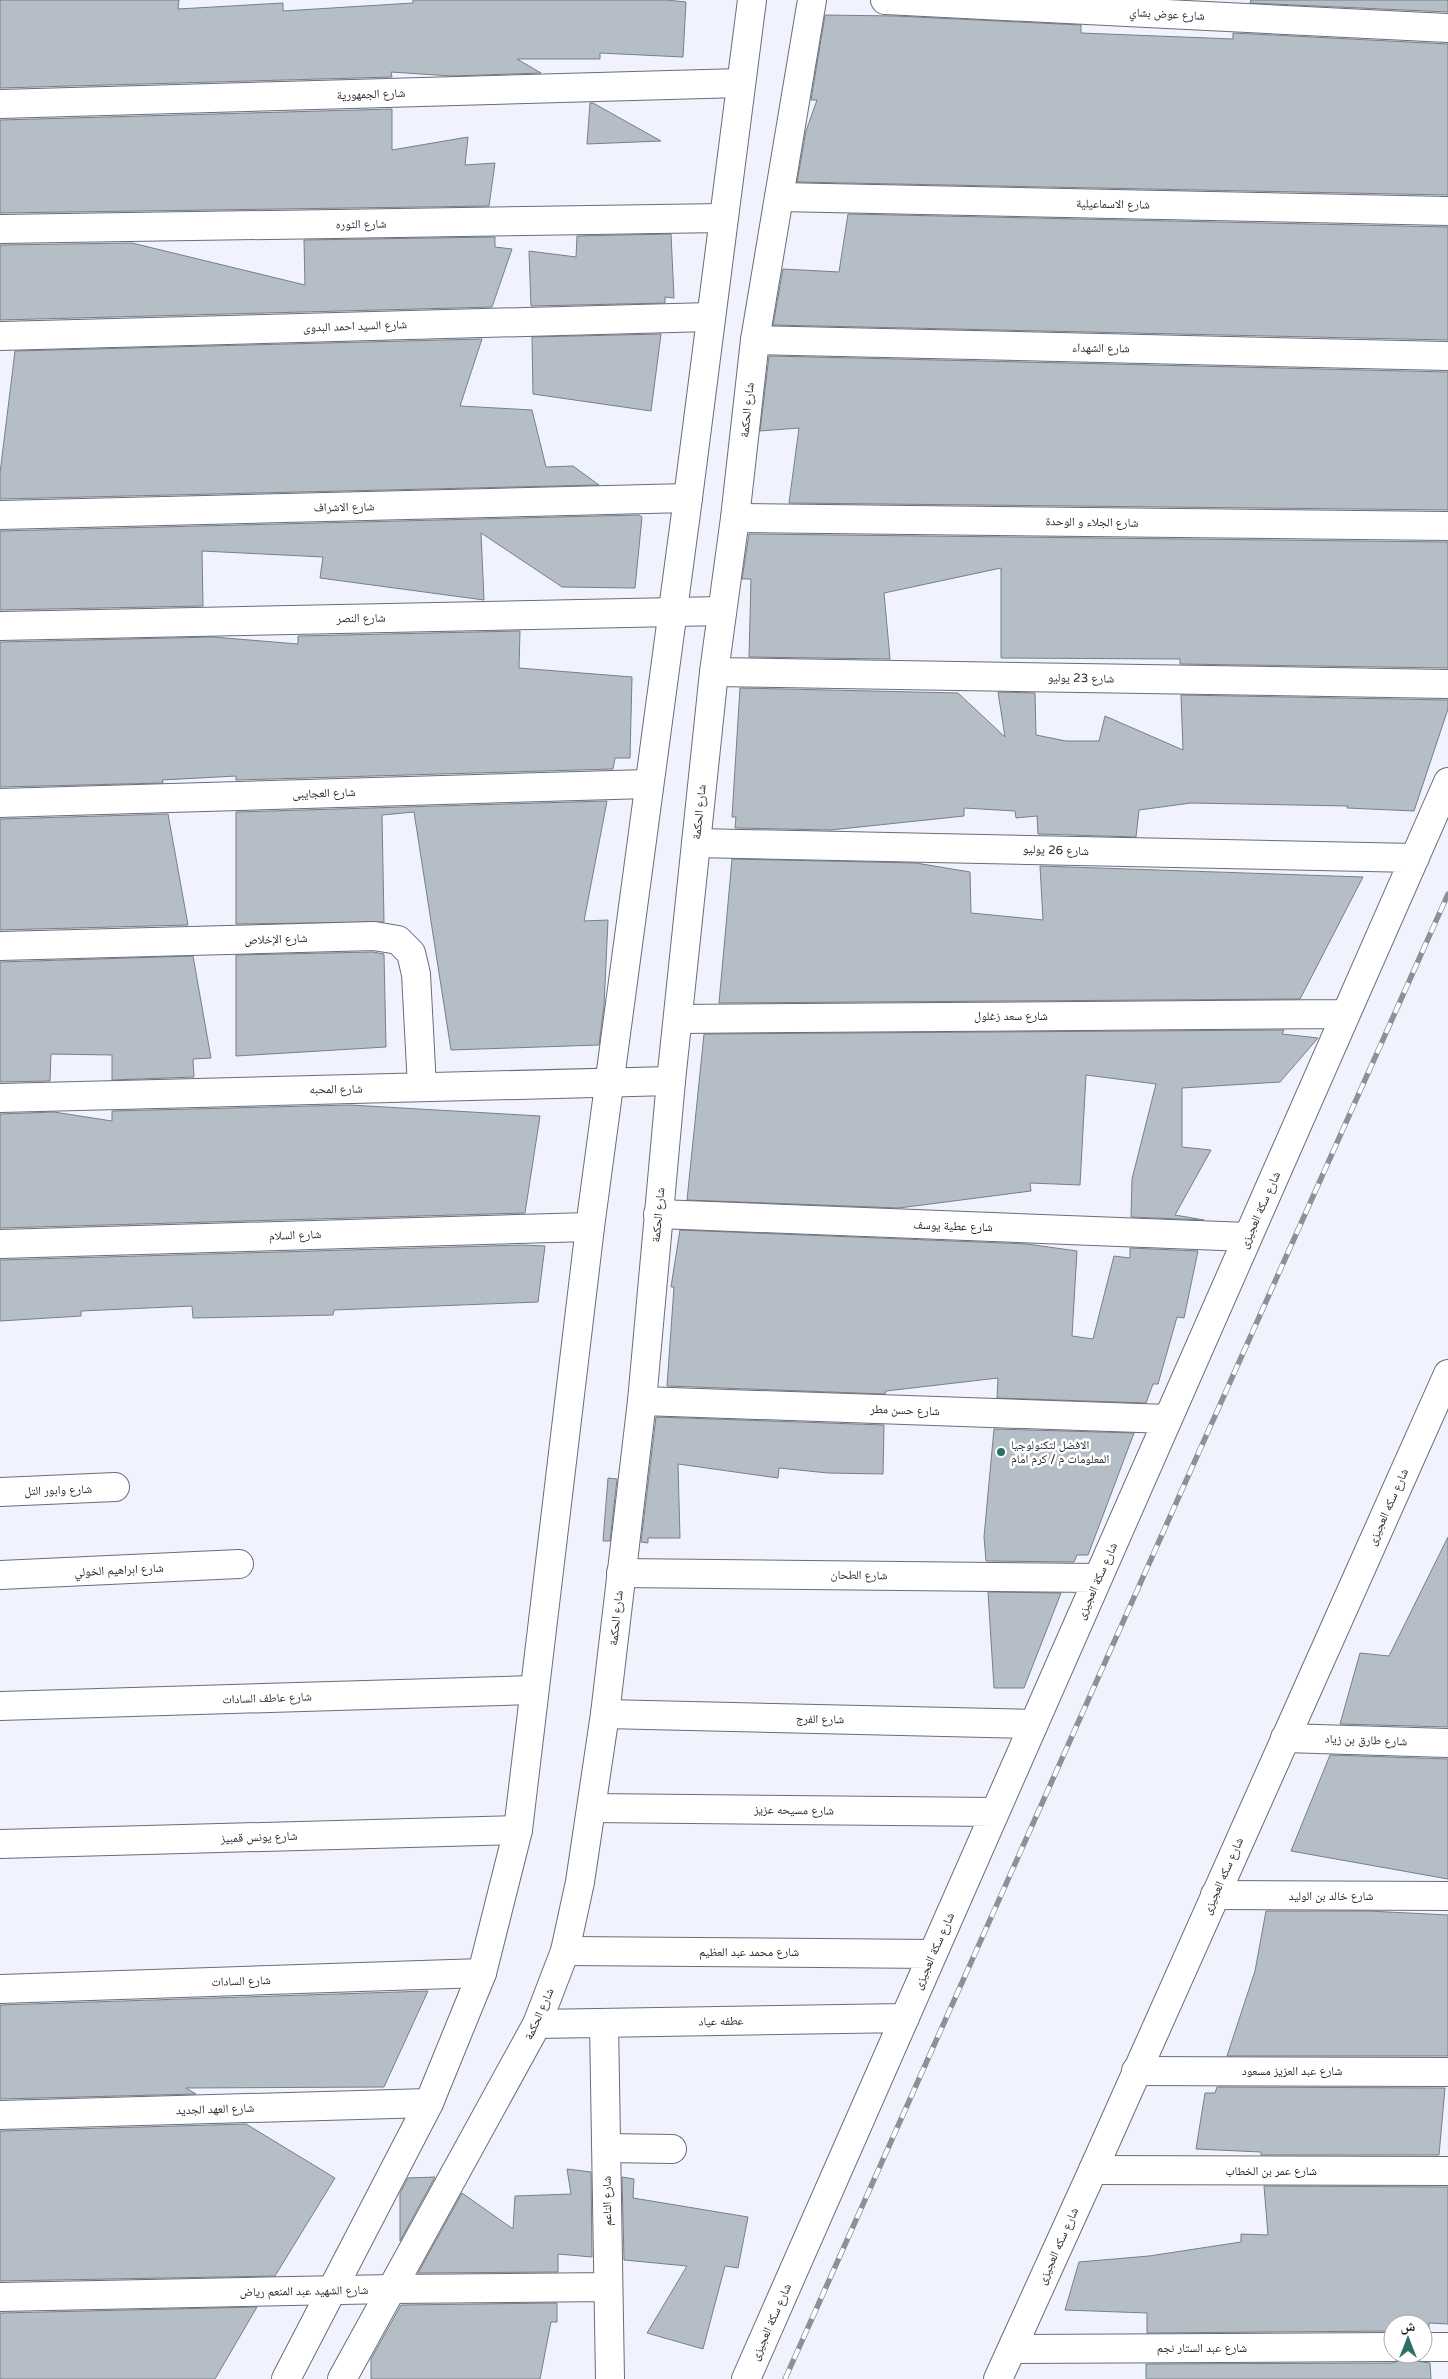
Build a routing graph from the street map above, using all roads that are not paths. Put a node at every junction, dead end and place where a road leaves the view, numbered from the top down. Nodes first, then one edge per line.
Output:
1 (752, 0) edge
2 (812, 0) edge
3 (885, 0) edge
4 (1096, 5) edge
5 (1448, 28) edge
6 (741, 84) junction
7 (0, 104) edge
8 (779, 197) junction
9 (1448, 211) edge
10 (723, 218) junction
11 (0, 229) edge
12 (710, 317) junction
13 (0, 336) edge
14 (755, 340) junction
15 (1448, 356) edge
16 (688, 498) junction
17 (0, 515) edge
18 (735, 518) junction
19 (1448, 526) edge
20 (722, 611) junction
21 (672, 612) junction
22 (0, 626) edge
23 (714, 672) junction
24 (1448, 684) edge
25 (1448, 782) edge
26 (648, 784) junction
27 (0, 803) edge
28 (696, 843) junction
29 (1415, 858) junction
30 (0, 946) edge
31 (1345, 1014) junction
32 (678, 1019) junction
33 (671, 1081) junction
34 (609, 1082) junction
35 (422, 1087) junction
36 (0, 1098) edge
37 (658, 1214) junction
38 (590, 1226) junction
39 (1248, 1237) junction
40 (0, 1244) edge
41 (1448, 1374) edge
42 (642, 1401) junction
43 (1168, 1419) junction
44 (115, 1487) dead end
45 (0, 1492) edge
46 (239, 1564) dead end
47 (620, 1573) junction
48 (0, 1575) edge
49 (1098, 1578) junction
50 (533, 1690) junction
51 (0, 1706) edge
52 (605, 1714) junction
53 (1034, 1724) junction
54 (1284, 1738) junction
55 (1448, 1742) edge
56 (592, 1808) junction
57 (995, 1812) junction
58 (518, 1830) junction
59 (0, 1844) edge
60 (1215, 1895) junction
61 (1448, 1896) edge
62 (565, 1951) junction
63 (933, 1954) junction
64 (482, 1973) junction
65 (0, 1989) edge
66 (904, 2018) junction
67 (604, 2023) junction
68 (537, 2024) junction
69 (1136, 2071) junction
70 (1448, 2072) edge
71 (429, 2103) junction
72 (0, 2115) edge
73 (606, 2148) junction
74 (672, 2149) dead end
75 (1093, 2170) junction
76 (1448, 2171) edge
77 (608, 2287) junction
78 (391, 2289) junction
79 (332, 2290) junction
80 (0, 2297) edge
81 (1383, 2347) edge
82 (1433, 2347) edge
83 (1448, 2347) edge
84 (1012, 2349) junction
85 (286, 2379) edge
86 (342, 2379) edge
87 (610, 2379) edge
88 (746, 2379) edge
89 (998, 2379) edge

1 - 6 street
2 - 8 street, شارع الحكمة
3 - 4 street, شارع عوض بشاي
4 - 5 street, شارع عوض بشاي
6 - 7 street, شارع الجمهورية
6 - 10 street
8 - 9 street, شارع الاسماعيلية
8 - 14 street, شارع الحكمة
10 - 11 street, شارع الثوره
10 - 12 street
12 - 13 street, شارع السيد احمد البدوى
12 - 16 street
14 - 15 street, شارع الشهداء
14 - 18 street, شارع الحكمة
16 - 17 street, شارع الاشراف
16 - 21 street
18 - 19 street, شارع الجلاء و الوحدة
18 - 20 street, شارع الحكمة
20 - 21 street, شارع النصر
20 - 23 street, شارع الحكمة
21 - 22 street, شارع النصر
21 - 26 street
23 - 24 street, شارع 23 يوليو
23 - 28 street, شارع الحكمة
25 - 29 street, شارع سكة العجيزى
26 - 27 street, شارع العجايبى
26 - 34 street
28 - 29 street, شارع 26 يوليو
28 - 32 street, شارع الحكمة
29 - 31 street, شارع سكة العجيزى
30 - 35 street, شارع الإخلاص
31 - 32 street, شارع سعد زغلول
31 - 39 street, شارع سكة العجيزى
32 - 33 street, شارع الحكمة
33 - 34 street, شارع المحبه
33 - 37 street, شارع الحكمة
34 - 35 street, شارع المحبه
34 - 38 street
35 - 36 street, شارع المحبه
37 - 39 street, شارع عطية يوسف
37 - 42 street, شارع الحكمة
38 - 40 street, شارع السلام
38 - 50 street
39 - 43 street, شارع سكة العجيزى
41 - 54 street, شارع سكه العجيزى
42 - 43 street, شارع حسن مطر
42 - 47 street, شارع الحكمة
43 - 49 street, شارع سكة العجيزى
44 - 45 street, شارع وابور التل
46 - 48 street, شارع ابراهيم الخولي
47 - 49 street, شارع الطحان
47 - 52 street, شارع الحكمة
49 - 53 street, شارع سكة العجيزى
50 - 51 street, شارع عاطف السادات
50 - 58 street
52 - 53 street, شارع الفرج
52 - 56 street, شارع الحكمة
53 - 57 street, شارع سكة العجيزى
54 - 55 street, شارع طارق بن زياد
54 - 60 street, شارع سكه العجيزى
56 - 57 street, شارع مسيحه عزيز
56 - 62 street, شارع الحكمة
57 - 63 street, شارع سكة العجيزى
58 - 59 street, شارع يونس قمبيز
58 - 64 street
60 - 61 street, شارع خالد بن الوليد
60 - 69 street, شارع سكه العجيزى
62 - 63 street, شارع محمد عبد العظيم
62 - 68 street, شارع الحكمة
63 - 66 street, شارع سكة العجيزى
64 - 65 street, شارع السادات
64 - 71 street
66 - 67 street, عطفه عياد
66 - 88 street, شارع سكة العجيزى
67 - 68 street, عطفه عياد
67 - 73 street, شارع الناعم
68 - 78 street, شارع الحكمة
69 - 70 street, شارع عبد العزيز مسعود
69 - 75 street, شارع سكه العجيزى
71 - 72 street, شارع العهد الجديد
71 - 79 street
73 - 74 street
73 - 77 street, شارع الناعم
75 - 76 street, شارع عمر بن الخطاب
75 - 84 street, شارع سكه العجيزى
77 - 78 street, شارع الشهيد عبد المنعم رياض
77 - 87 street, شارع الناعم
78 - 79 street, شارع الشهيد عبد المنعم رياض
78 - 86 street, شارع الحكمة
79 - 80 street, شارع الشهيد عبد المنعم رياض
79 - 85 street
81 - 84 street, شارع عبد الستار نجم
82 - 83 street
84 - 89 street, شارع سكه العجيزى

